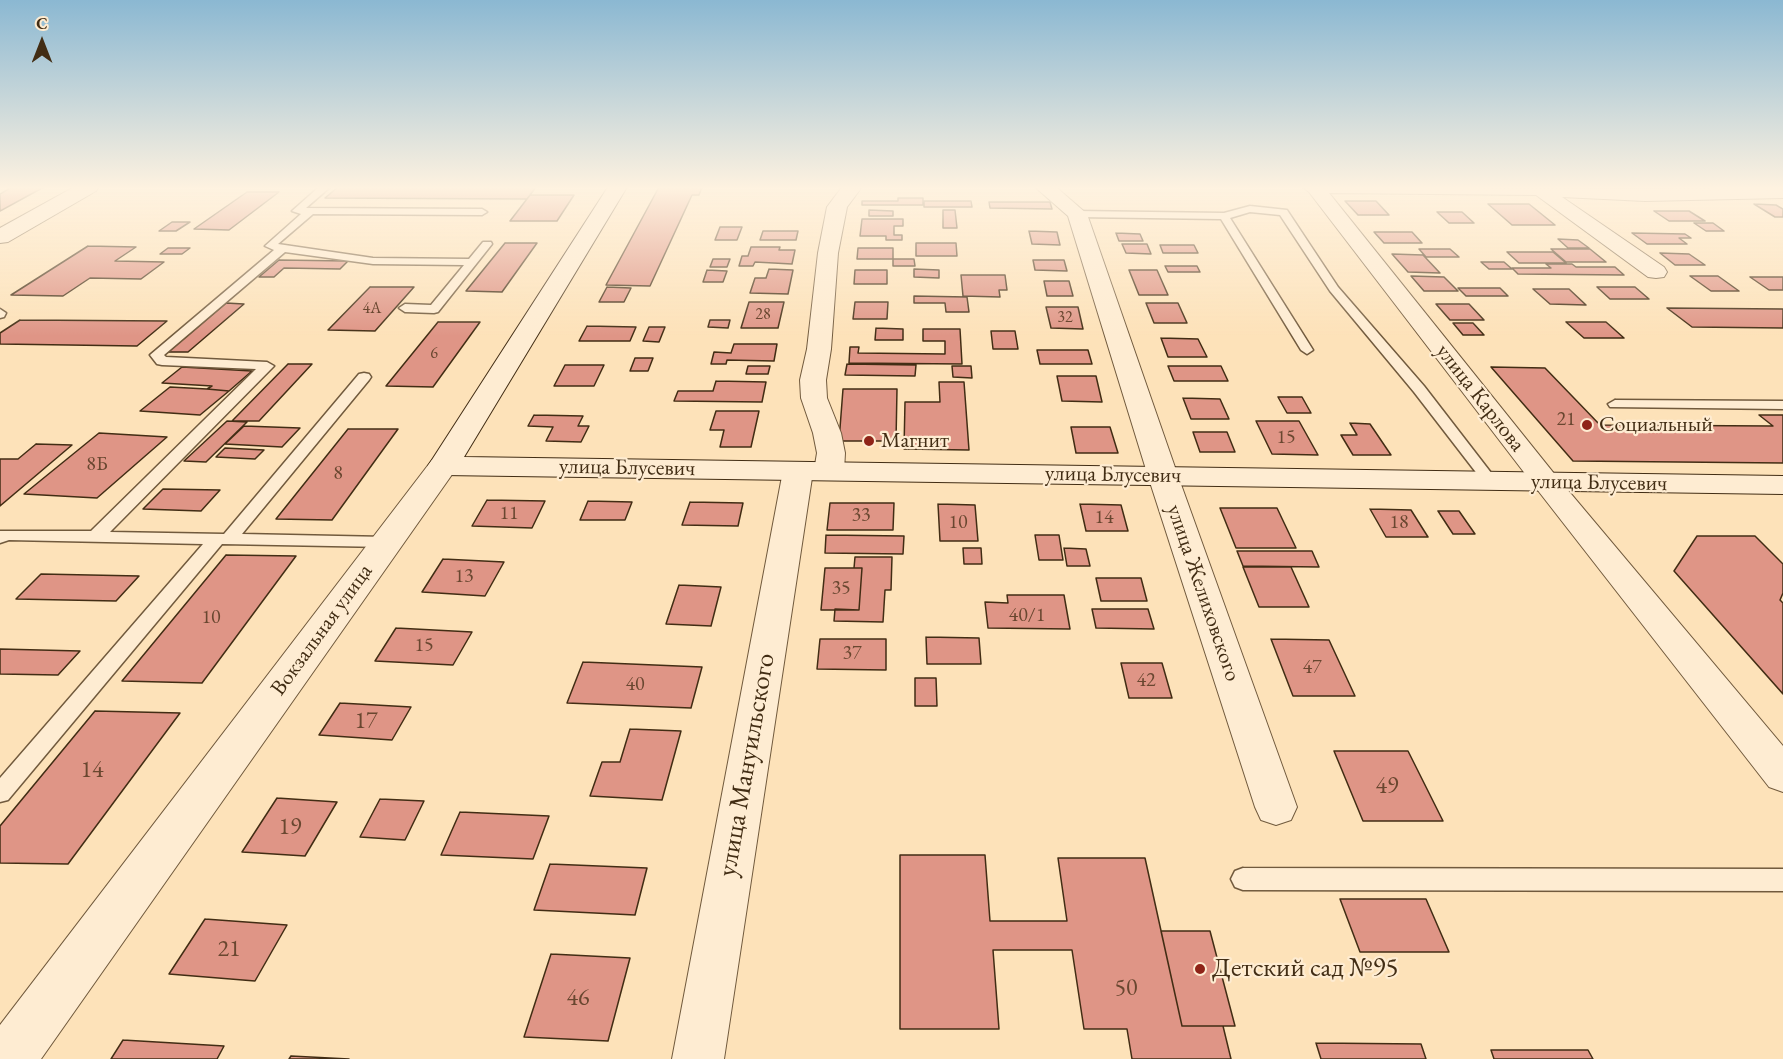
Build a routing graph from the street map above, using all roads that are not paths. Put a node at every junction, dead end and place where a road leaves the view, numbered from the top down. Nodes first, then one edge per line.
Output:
1 (281, 236) edge
2 (588, 236) edge
3 (831, 236) edge
4 (1084, 236) edge
5 (1237, 236) edge
6 (1299, 236) edge
7 (1351, 236) edge
8 (1606, 236) edge
9 (487, 244) dead end
10 (282, 249) junction
11 (472, 262) junction
12 (1656, 272) dead end
13 (405, 308) dead end
14 (1307, 350) dead end
15 (364, 377) dead end
16 (1615, 404) dead end
17 (1783, 405) edge
18 (443, 466) junction
19 (814, 471) junction
20 (1162, 476) junction
21 (1490, 481) junction
22 (1546, 482) junction
23 (1783, 485) edge
24 (95, 537) junction
25 (0, 538) edge
26 (222, 539) junction
27 (386, 542) junction
28 (1783, 775) edge
29 (0, 793) edge
30 (1276, 807) dead end
31 (1244, 879) dead end
32 (1783, 880) edge
33 (11, 1043) edge
34 (698, 1059) edge

1 - 10 lane
2 - 18 main road, Вокзальная улица
3 - 19 street, улица Мануильского
4 - 20 street, улица Желиховского
5 - 14 lane
6 - 21 lane
7 - 22 street, улица Карлова
8 - 12 street
9 - 11 lane
10 - 11 lane
10 - 24 lane
11 - 13 lane
15 - 26 lane
16 - 17 lane
18 - 19 main road, улица Блусевич
18 - 27 main road, Вокзальная улица
19 - 20 main road, улица Блусевич
19 - 34 street, улица Мануильского
20 - 21 main road, улица Блусевич
20 - 30 street, улица Желиховского
21 - 22 main road, улица Блусевич
22 - 23 main road, улица Блусевич
22 - 28 street, улица Карлова
24 - 25 lane
24 - 26 lane
26 - 27 lane
26 - 29 lane
27 - 33 main road, Вокзальная улица
31 - 32 lane

